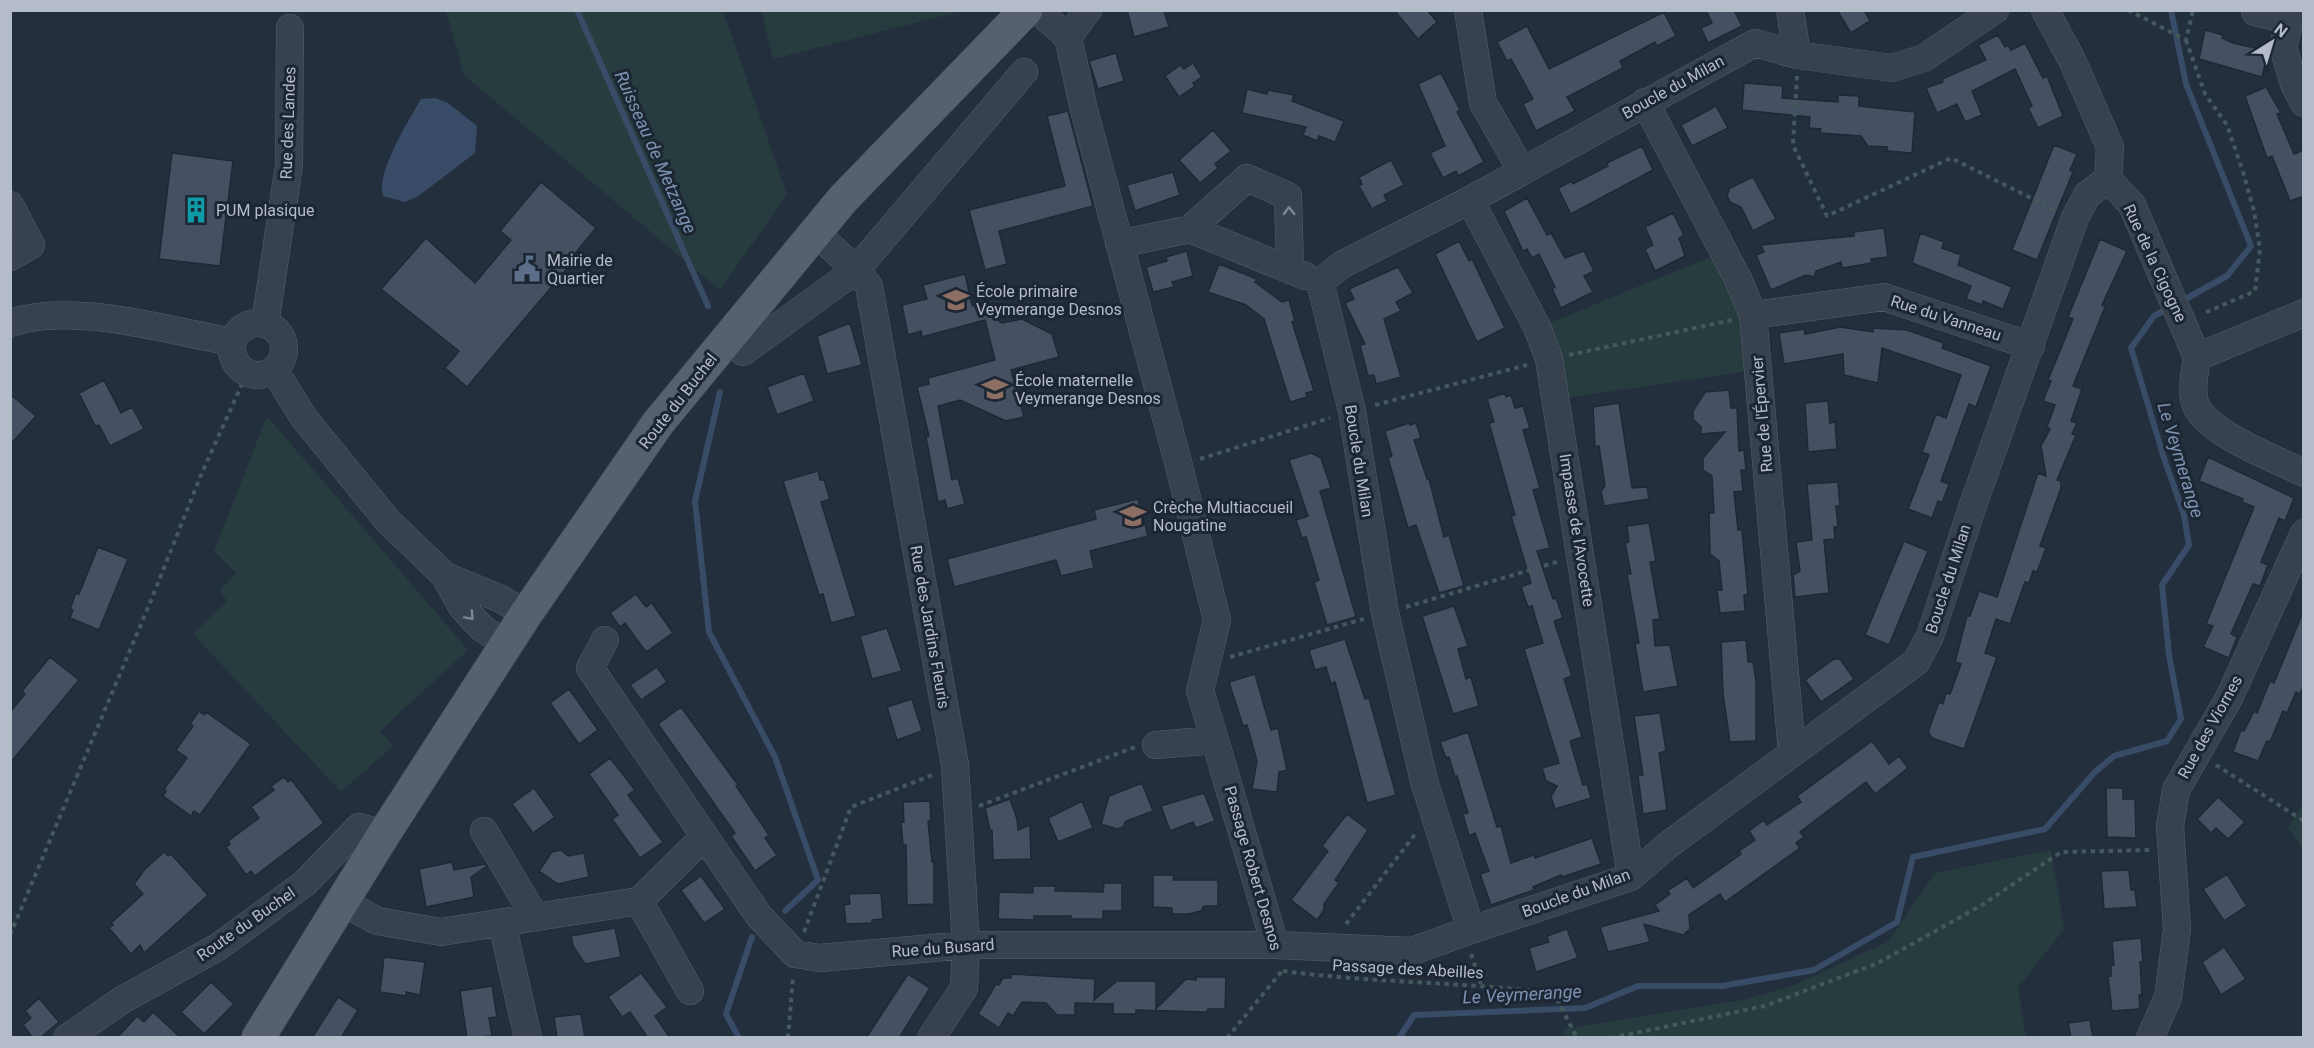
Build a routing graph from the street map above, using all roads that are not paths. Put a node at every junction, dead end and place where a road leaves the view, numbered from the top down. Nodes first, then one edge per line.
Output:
1 (1026, 10) edge
2 (1037, 10) edge
3 (1088, 10) edge
4 (1468, 10) edge
5 (1790, 10) edge
6 (1995, 10) edge
7 (2045, 10) edge
8 (2255, 12) edge
9 (2291, 15) edge
10 (290, 28) dead end
11 (1068, 38) junction
12 (1797, 55) junction
13 (1024, 72) dead end
14 (1645, 102) junction
15 (2304, 103) edge
16 (1522, 171) junction
17 (2108, 179) junction
18 (1470, 200) junction
19 (10, 205) edge
20 (1190, 229) junction
21 (814, 232) junction
22 (1119, 244) junction
23 (10, 257) edge
24 (856, 270) junction
25 (1290, 270) junction
26 (1320, 282) junction
27 (2304, 313) edge
28 (1753, 315) junction
29 (10, 323) edge
30 (265, 324) junction
31 (233, 342) junction
32 (2031, 346) junction
33 (743, 352) dead end
34 (2197, 357) junction
35 (274, 370) junction
36 (2304, 473) edge
37 (2304, 533) edge
38 (445, 576) junction
39 (526, 614) junction
40 (605, 640) dead end
41 (507, 646) junction
42 (1215, 740) junction
43 (1156, 745) road end
44 (1792, 752) junction
45 (484, 831) dead end
46 (384, 834) junction
47 (705, 837) junction
48 (1631, 877) junction
49 (639, 901) junction
50 (343, 902) junction
51 (536, 917) junction
52 (502, 923) junction
53 (1467, 931) junction
54 (966, 945) junction
55 (1275, 945) junction
56 (690, 990) dead end
57 (2153, 1036) edge
58 (67, 1038) edge
59 (258, 1038) edge
60 (528, 1038) edge
61 (931, 1038) edge

1 - 21 main road, Route du Buchel
2 - 11 street
3 - 11 street
4 - 16 street
5 - 12 street
6 - 12 street, Boucle du Milan
7 - 17 street
8 - 9 street
9 - 15 street
10 - 30 street, Rue des Landes
11 - 22 street, Passage Robert Desnos
12 - 14 street, Boucle du Milan
13 - 24 street, Route du Buchel
14 - 16 street, Boucle du Milan
14 - 28 street, Rue de l'Épervier
16 - 18 street, Boucle du Milan
17 - 32 street, Boucle du Milan
17 - 34 street, Rue de la Cigogne
18 - 26 street, Boucle du Milan
18 - 48 street, Impasse de l'Avocette
19 - 23 street
20 - 22 street
20 - 25 street
25 -> 20 street
21 - 24 street, Rue des Jardins Fleuris
21 - 39 main road, Route du Buchel
22 - 42 street, Passage Robert Desnos
24 - 33 street, Route du Buchel
24 - 54 street, Rue des Jardins Fleuris
25 - 26 street
26 - 53 street, Boucle du Milan
27 - 34 street
28 - 32 street, Rue du Vanneau
28 - 44 street, Rue de l'Épervier
29 - 31 street
30 - 31 street
30 - 35 street
31 - 35 street
32 - 44 street, Boucle du Milan
34 - 36 street, Rue de la Cigogne
35 - 38 street
37 - 57 street, Rue des Viornes
38 - 39 street
38 -> 41 street
39 - 41 main road, Route du Buchel
40 - 47 street
41 - 46 main road, Route du Buchel
42 - 43 street
42 - 55 street, Passage Robert Desnos
44 - 48 street, Boucle du Milan
45 - 51 street
46 - 50 main road, Route du Buchel
46 - 58 street, Route du Buchel
47 - 49 street
47 - 54 street, Rue du Busard
48 - 53 street, Boucle du Milan
49 - 51 street
49 - 56 street
50 - 52 street
50 - 59 main road, Route du Buchel
51 - 52 street
52 - 60 street
53 - 55 street, Rue du Busard
54 - 55 street, Rue du Busard
54 - 61 street, Rue des Jardins Fleuris

